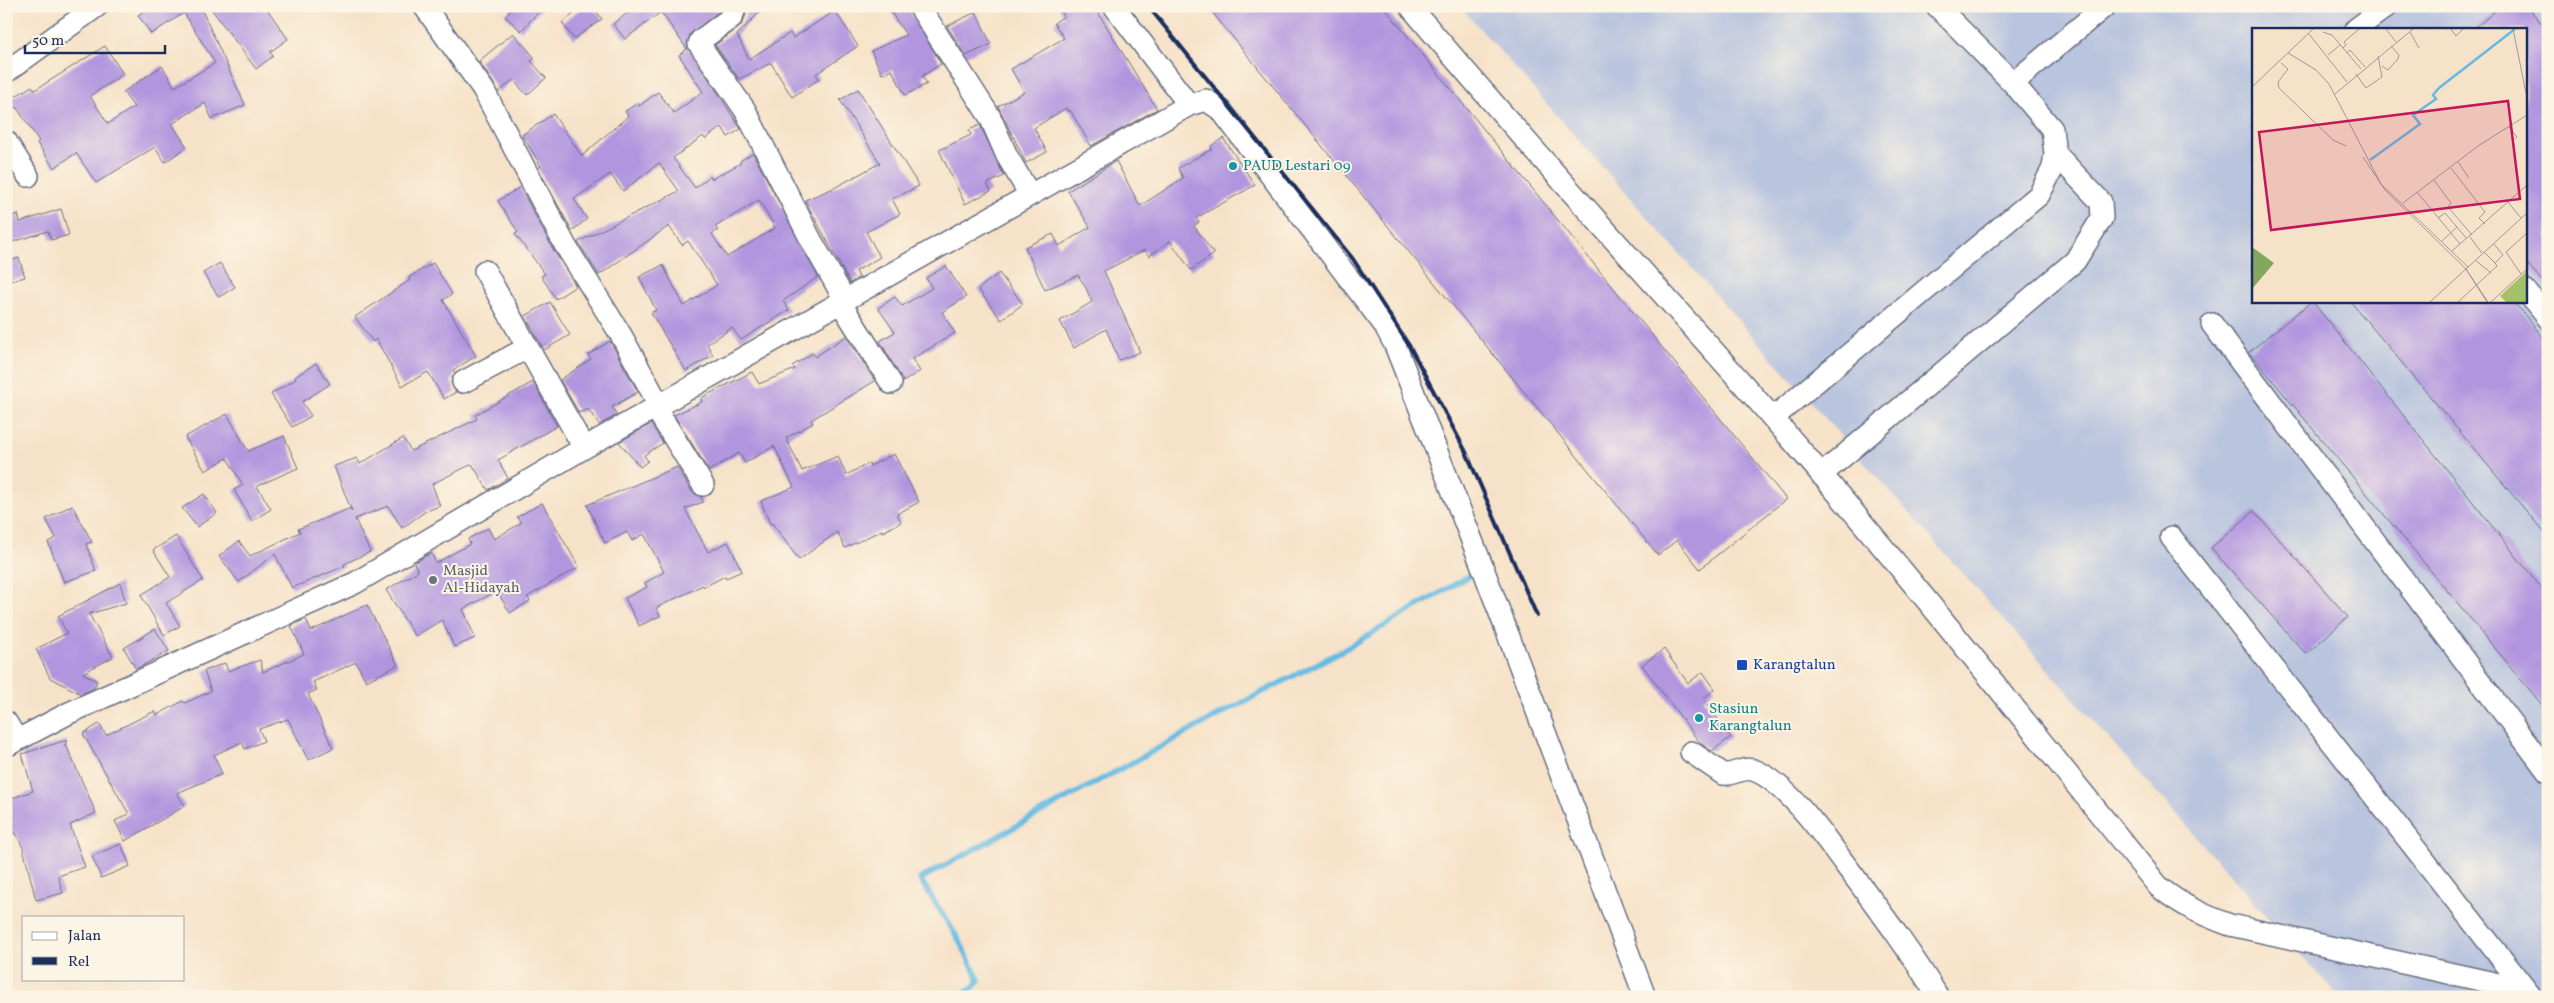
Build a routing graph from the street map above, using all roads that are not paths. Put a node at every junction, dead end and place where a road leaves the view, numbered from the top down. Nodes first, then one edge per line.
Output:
1 (96, 6) edge
2 (424, 6) edge
3 (730, 6) edge
4 (919, 6) edge
5 (1114, 6) edge
6 (1410, 6) edge
7 (1937, 6) edge
8 (2105, 6) edge
9 (2387, 6) edge
10 (2357, 28) edge
11 (6, 72) edge
12 (2013, 83) junction
13 (1189, 105) junction
14 (6, 141) edge
15 (2055, 152) junction
16 (28, 176) dead end
17 (1030, 194) junction
18 (485, 271) dead end
19 (2526, 291) edge
20 (842, 301) junction
21 (2548, 318) edge
22 (2212, 324) dead end
23 (527, 348) junction
24 (463, 382) dead end
25 (891, 383) dead end
26 (657, 406) junction
27 (1773, 418) junction
28 (584, 448) junction
29 (1821, 475) junction
30 (703, 485) dead end
31 (2171, 537) dead end
32 (6, 722) edge
33 (12, 743) edge
34 (1691, 752) dead end
35 (2548, 772) edge
36 (2529, 994) edge
37 (1645, 997) edge
38 (1938, 997) edge

1 - 11 street
2 - 26 street
3 - 20 street
4 - 17 street
5 - 13 street
6 - 27 street
7 - 12 street
8 - 12 street
9 - 10 street
12 - 15 street
13 - 17 street
13 - 37 street
14 - 16 street
15 - 27 street
15 - 29 street
17 - 20 street
18 - 23 street
19 - 21 street
20 - 25 street
20 - 26 street
22 - 35 street
23 - 24 street
23 - 28 street
26 - 28 street
26 - 30 street
27 - 29 street
28 - 33 street
29 - 36 street
31 - 36 street
32 - 33 street
34 - 38 street

